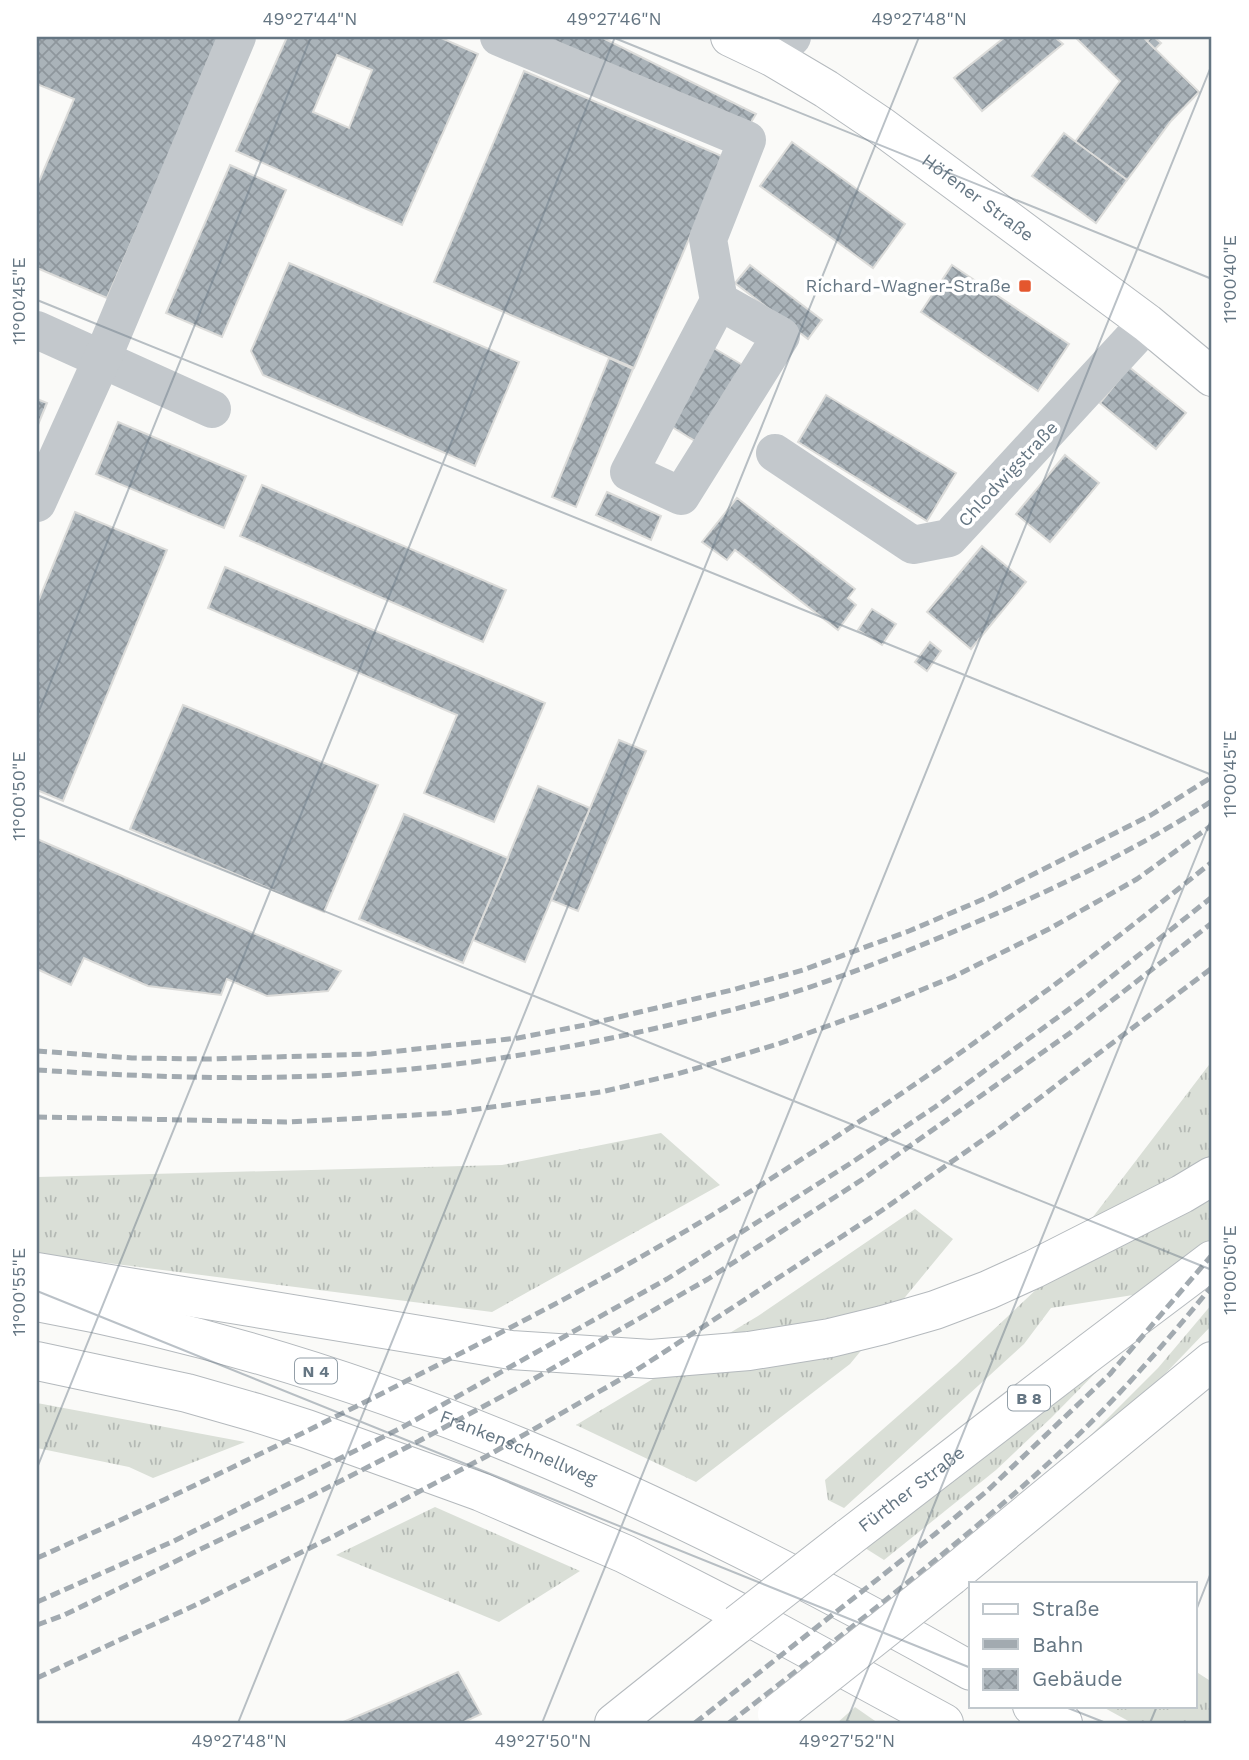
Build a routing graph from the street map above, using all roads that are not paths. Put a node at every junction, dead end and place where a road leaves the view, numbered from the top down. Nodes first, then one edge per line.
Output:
1 (237, 37) edge
2 (499, 37) edge
3 (730, 37) edge
4 (782, 47) edge
5 (719, 301) junction
6 (1147, 323) junction
7 (37, 330) edge
8 (102, 359) junction
9 (1212, 377) edge
10 (212, 409) dead end
11 (775, 453) dead end
12 (37, 503) edge
13 (1212, 1176) edge
14 (1212, 1261) edge
15 (37, 1272) edge
16 (37, 1302) edge
17 (37, 1361) edge
18 (1212, 1361) edge
19 (969, 1670) edge
20 (1036, 1708) edge
21 (772, 1719) edge
22 (935, 1720) edge
23 (614, 1723) edge
24 (1063, 1723) edge

1 - 8 street
2 - 5 street
3 - 4 main road, Höfener Straße
4 - 6 main road, Höfener Straße
5 - 5 street
6 - 9 main road, Höfener Straße
6 - 11 street, Chlodwigstraße
7 - 8 street
8 - 10 street
8 - 12 street
13 - 15 main road
14 - 23 main road, Fürther Straße / B 8, bridge
16 - 19 main road, Frankenschnellweg / N 4
17 - 22 main road
18 - 21 main road, bridge
20 - 24 main road

